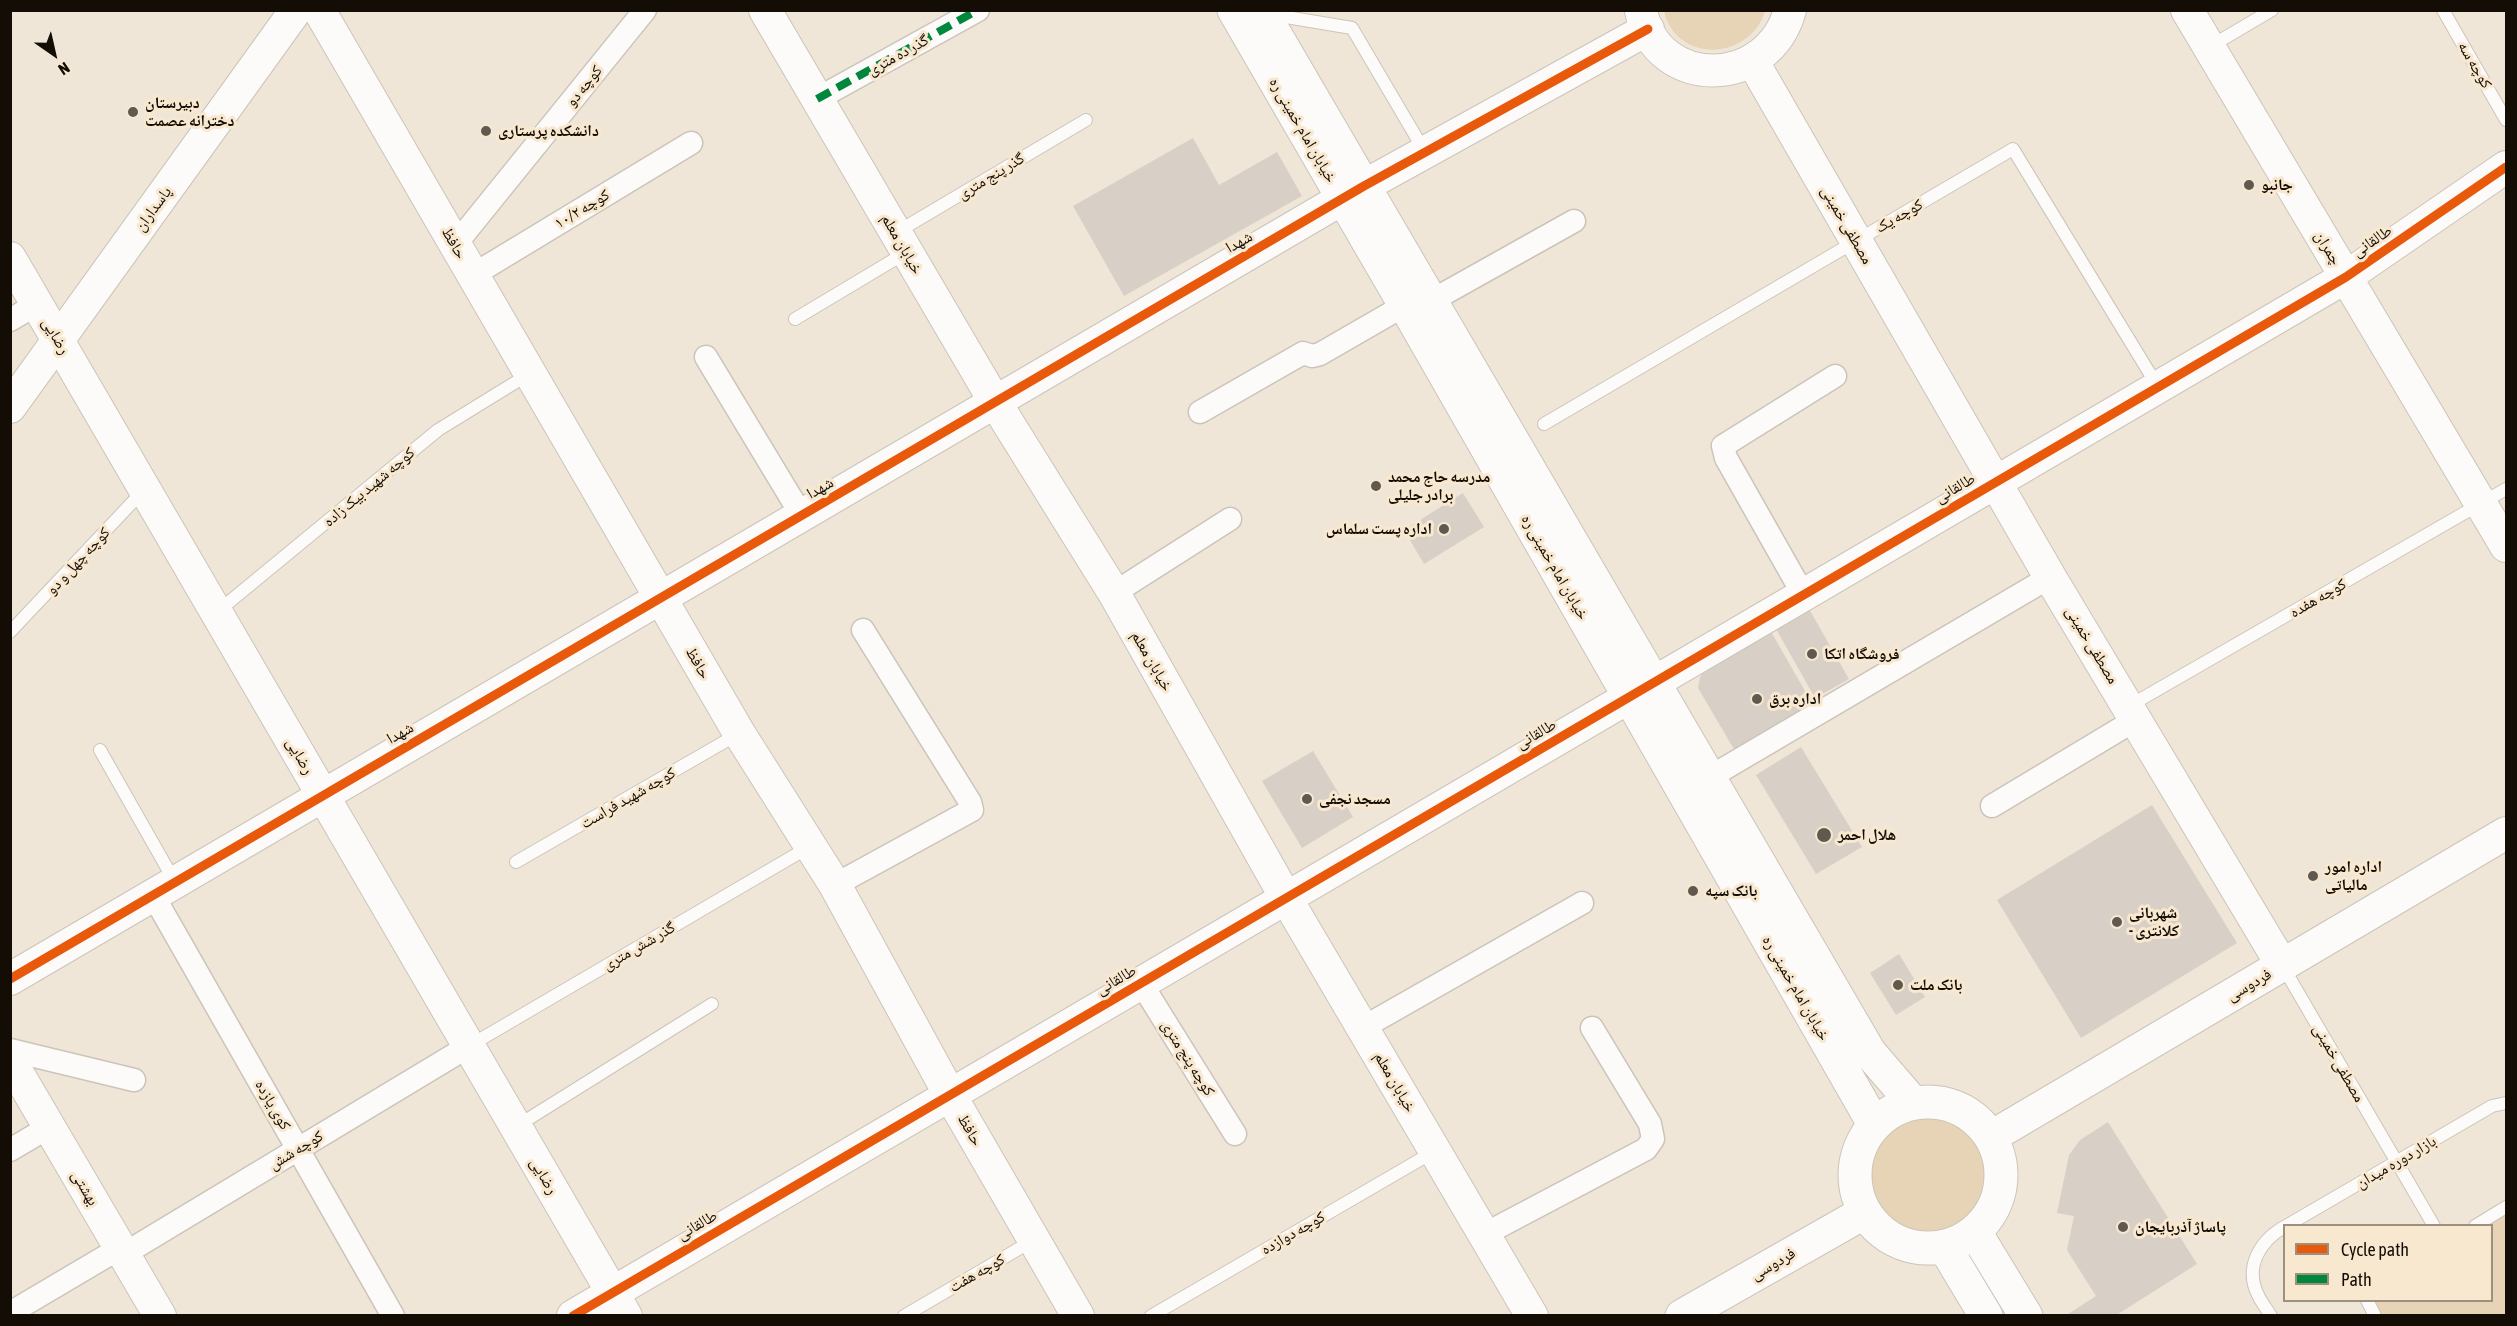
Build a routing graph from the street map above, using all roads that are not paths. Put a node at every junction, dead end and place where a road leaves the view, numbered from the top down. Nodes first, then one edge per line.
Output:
1 (296, 10) edge
2 (319, 10) edge
3 (645, 10) edge
4 (765, 10) edge
5 (978, 10) edge
6 (1790, 10) edge
7 (2187, 10) edge
8 (2272, 10) edge
9 (2443, 10) edge
10 (1253, 11) edge
11 (1644, 20) edge
12 (2209, 47) junction
13 (1753, 62) junction
14 (817, 99) junction
15 (1086, 120) dead end
16 (2506, 120) edge
17 (691, 143) dead end
18 (1425, 153) junction
19 (2506, 167) edge
20 (1353, 193) junction
21 (1574, 221) dead end
22 (1856, 241) junction
23 (901, 242) junction
24 (455, 245) junction
25 (10, 258) edge
26 (473, 275) junction
27 (2346, 277) junction
28 (1418, 303) junction
29 (37, 304) junction
30 (795, 318) dead end
31 (10, 320) edge
32 (58, 340) junction
33 (706, 357) dead end
34 (530, 374) junction
35 (1835, 376) dead end
36 (2158, 387) junction
37 (995, 402) junction
38 (10, 407) edge
39 (1200, 412) dead end
40 (1544, 424) dead end
41 (1996, 482) junction
42 (145, 489) junction
43 (2494, 496) edge
44 (802, 516) junction
45 (1230, 519) dead end
46 (2506, 546) edge
47 (2050, 577) junction
48 (1114, 593) junction
49 (1803, 594) junction
50 (661, 598) junction
51 (216, 612) junction
52 (863, 630) dead end
53 (10, 632) edge
54 (1641, 690) junction
55 (2132, 713) junction
56 (739, 733) junction
57 (100, 750) dead end
58 (1710, 777) junction
59 (323, 796) junction
60 (1992, 806) dead end
61 (2506, 833) edge
62 (810, 846) junction
63 (516, 862) dead end
64 (835, 885) junction
65 (164, 889) junction
66 (1286, 898) junction
67 (1582, 903) dead end
68 (2282, 965) junction
69 (10, 979) edge
70 (1141, 983) junction
71 (712, 1004) dead end
72 (1364, 1027) junction
73 (1592, 1028) dead end
74 (469, 1046) junction
75 (10, 1050) edge
76 (10, 1060) edge
77 (134, 1080) dead end
78 (950, 1095) junction
79 (2506, 1102) edge
80 (1912, 1103) junction
81 (1874, 1124) junction
82 (49, 1127) junction
83 (516, 1127) junction
84 (1235, 1134) dead end
85 (1991, 1137) junction
86 (298, 1149) junction
87 (10, 1150) edge
88 (1435, 1150) junction
89 (2397, 1161) junction
90 (2506, 1207) edge
91 (1864, 1212) junction
92 (2288, 1224) edge
93 (2433, 1224) edge
94 (2478, 1224) edge
95 (2283, 1227) edge
96 (1975, 1232) junction
97 (1485, 1234) junction
98 (1034, 1240) junction
99 (1944, 1246) junction
100 (122, 1251) junction
101 (2368, 1302) edge
102 (619, 1304) edge
103 (923, 1311) edge
104 (10, 1313) edge
105 (160, 1316) edge
106 (393, 1316) edge
107 (573, 1316) edge
108 (904, 1316) edge
109 (1077, 1316) edge
110 (1150, 1316) edge
111 (1532, 1316) edge
112 (1682, 1316) edge
113 (1986, 1316) edge
114 (2026, 1316) edge
115 (2271, 1316) edge
116 (2376, 1316) edge

1 - 32 street, پاسداران
2 - 24 street, حافظ
3 - 24 street, کوچه دو
4 - 14 street, خیابان معلم
5 - 14 street, گذر ده متری
6 - 13 street
7 - 12 street, چمران
8 - 12 lane
9 - 16 lane, کوچه سه
10 - 18 lane
10 - 20 main road, خیابان امام خمینی ره
11 - 13 street
11 - 18 street, شهدا
12 - 27 street, چمران
13 - 22 street, مصطفی خمینی
14 - 23 street, خیابان معلم
15 - 23 lane, گذر پنج متری
17 - 26 street, کوچه ۱۰/۲
18 - 20 street, شهدا
19 - 27 street, طالقانی
20 - 28 main road, خیابان امام خمینی ره
20 - 37 street, شهدا
21 - 28 street
22 - 36 lane, کوچه یک
22 - 40 lane, کوچه یک
22 - 41 street, مصطفی خمینی
23 - 30 lane, گذر پنج متری
23 - 37 street, خیابان معلم
24 - 26 street, حافظ
25 - 29 street, رضایی
26 - 34 street, حافظ
27 - 36 street, طالقانی
27 - 43 street, چمران
28 - 39 street
28 - 54 main road, خیابان امام خمینی ره
29 - 31 street
29 - 32 street, رضایی
32 - 38 street, پاسداران
32 - 42 street, رضایی
33 - 44 street
34 - 50 street, حافظ
34 - 51 lane, کوچه شهید بیک زاده
35 - 49 street
36 - 41 street, طالقانی
37 - 44 street, شهدا
37 - 48 street, خیابان معلم
41 - 47 street, مصطفی خمینی
41 - 49 street, طالقانی
42 - 51 street, رضایی
42 - 53 lane, کوچه چهل و دو
43 - 46 street, چمران
43 - 55 lane, کوچه هفده
44 - 50 street, شهدا
45 - 48 street
47 - 55 street, مصطفی خمینی
47 - 58 street
48 - 66 street, خیابان معلم
49 - 54 street, طالقانی
50 - 56 street, حافظ
50 - 59 street, شهدا
51 - 59 street, رضایی
52 - 64 street
54 - 58 main road, خیابان امام خمینی ره
54 - 66 street, طالقانی
54 - 81 main road, خیابان امام خمینی ره
55 - 60 street
55 - 68 street, مصطفی خمینی
56 - 62 street, حافظ
56 - 63 lane, کوچه شهید فراست
57 - 65 lane
58 - 80 main road, خیابان امام خمینی ره
59 - 65 street, شهدا
59 - 74 street, رضایی
61 - 68 street, فردوسی
62 - 64 street, حافظ
62 - 74 lane, گذر شش متری
64 - 78 street, حافظ
65 - 69 street, شهدا
65 - 86 street, کوی یازده
66 - 70 street, طالقانی
66 - 72 street, خیابان معلم
67 - 72 street
68 - 85 street, فردوسی
68 - 89 lane, مصطفی خمینی
70 - 78 street, طالقانی
70 - 84 street, کوچه پنج متری
71 - 83 lane
72 - 88 street, خیابان معلم
73 - 97 street
74 - 83 street, رضایی
74 - 86 street, کوچه شش
75 - 77 street
76 - 82 street, بهشتی
78 - 98 street, حافظ
78 - 102 street, طالقانی
79 - 89 lane, بازار دوره میدان
80 - 81 main road
80 - 85 main road
81 - 91 main road
82 - 87 street
82 - 100 street, بهشتی
83 - 102 street, رضایی
85 - 96 main road
86 - 100 street, کوچه شش
86 - 106 street, کوی یازده
88 - 97 street, خیابان معلم
88 - 110 lane, کوچه دوازده
89 - 92 lane, بازار دوره میدان
89 - 93 lane, مصطفی خمینی
90 - 94 lane
91 - 99 main road
91 - 112 main road, فردوسی
95 - 115 lane, بازار دوره میدان
96 - 99 main road
96 - 114 main road
97 - 111 street, خیابان معلم
98 - 103 lane, کوچه هفت
98 - 109 street, حافظ
99 - 113 main road
100 - 104 street, کوچه شش
100 - 105 street, بهشتی
101 - 116 lane
102 - 107 street, طالقانی
103 - 108 lane, کوچه هفت

